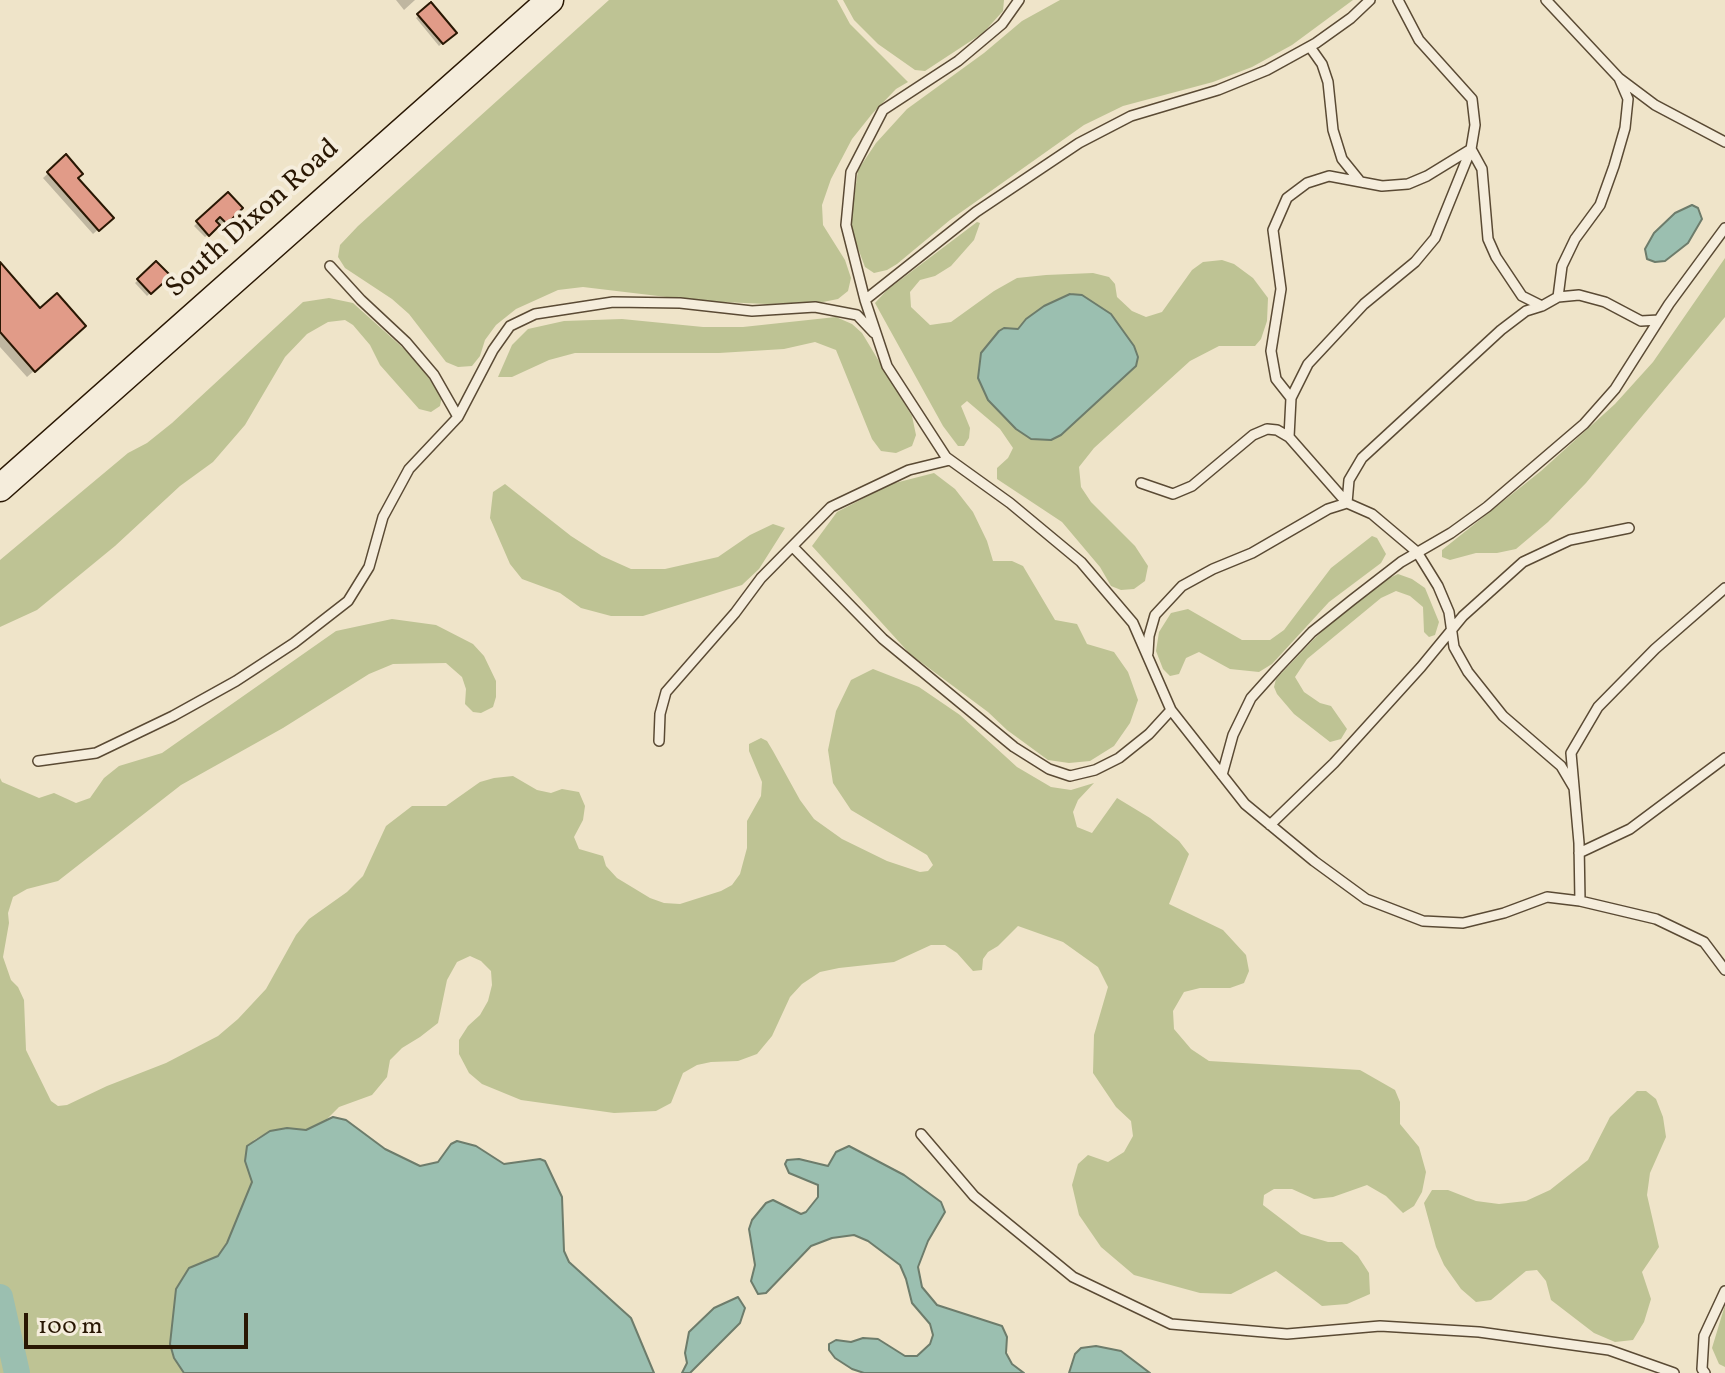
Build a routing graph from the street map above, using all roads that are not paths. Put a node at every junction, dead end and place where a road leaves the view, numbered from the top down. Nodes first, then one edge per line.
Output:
1 (550, 0) edge
2 (1019, 0) edge
3 (1370, 0) edge
4 (1398, 0) edge
5 (1546, 0) edge
6 (1310, 47) junction
7 (1619, 78) junction
8 (1725, 142) edge
9 (1471, 149) junction
10 (1359, 180) junction
11 (1725, 228) edge
12 (330, 266) dead end
13 (1558, 297) junction
14 (865, 300) junction
15 (1542, 306) junction
16 (1659, 320) junction
17 (877, 335) junction
18 (1291, 398) junction
19 (458, 417) junction
20 (1289, 437) junction
21 (950, 460) junction
22 (1141, 483) dead end
23 (0, 488) edge
24 (1347, 503) junction
25 (1629, 528) dead end
26 (793, 547) junction
27 (1417, 552) junction
28 (1725, 588) edge
29 (1452, 629) junction
30 (1148, 657) junction
31 (1171, 710) junction
32 (659, 741) dead end
33 (1725, 758) edge
34 (38, 761) dead end
35 (1222, 775) junction
36 (1574, 788) junction
37 (1270, 825) junction
38 (1579, 853) junction
39 (1580, 901) junction
40 (1725, 970) edge
41 (921, 1134) dead end
42 (1725, 1291) edge
43 (1655, 1370) edge
44 (1674, 1373) edge
45 (1705, 1373) edge

1 - 23 main road, South Dixon Road
2 - 14 lane
3 - 6 lane
4 - 9 lane
5 - 7 lane
6 - 10 lane
6 - 14 lane
7 - 8 lane
7 - 13 lane
9 - 10 lane
9 - 15 lane
9 - 18 lane
10 - 18 lane
11 - 16 lane
12 - 19 lane
13 - 15 lane
13 - 16 lane
14 - 17 lane
15 - 24 lane
16 - 27 lane
17 - 19 lane
17 - 21 lane
18 - 20 lane
19 - 34 lane
20 - 22 lane
20 - 24 lane
21 - 26 lane
21 - 30 lane
24 - 27 lane
24 - 30 lane
25 - 29 lane
26 - 31 lane
26 - 32 lane
27 - 29 lane
27 - 35 lane
28 - 36 lane
29 - 36 lane
29 - 37 lane
30 - 31 lane
31 - 35 lane
33 - 38 lane
35 - 37 lane
36 - 38 lane
37 - 39 lane
38 - 39 lane
39 - 40 lane
41 - 43 lane
42 - 45 lane
43 - 44 lane

